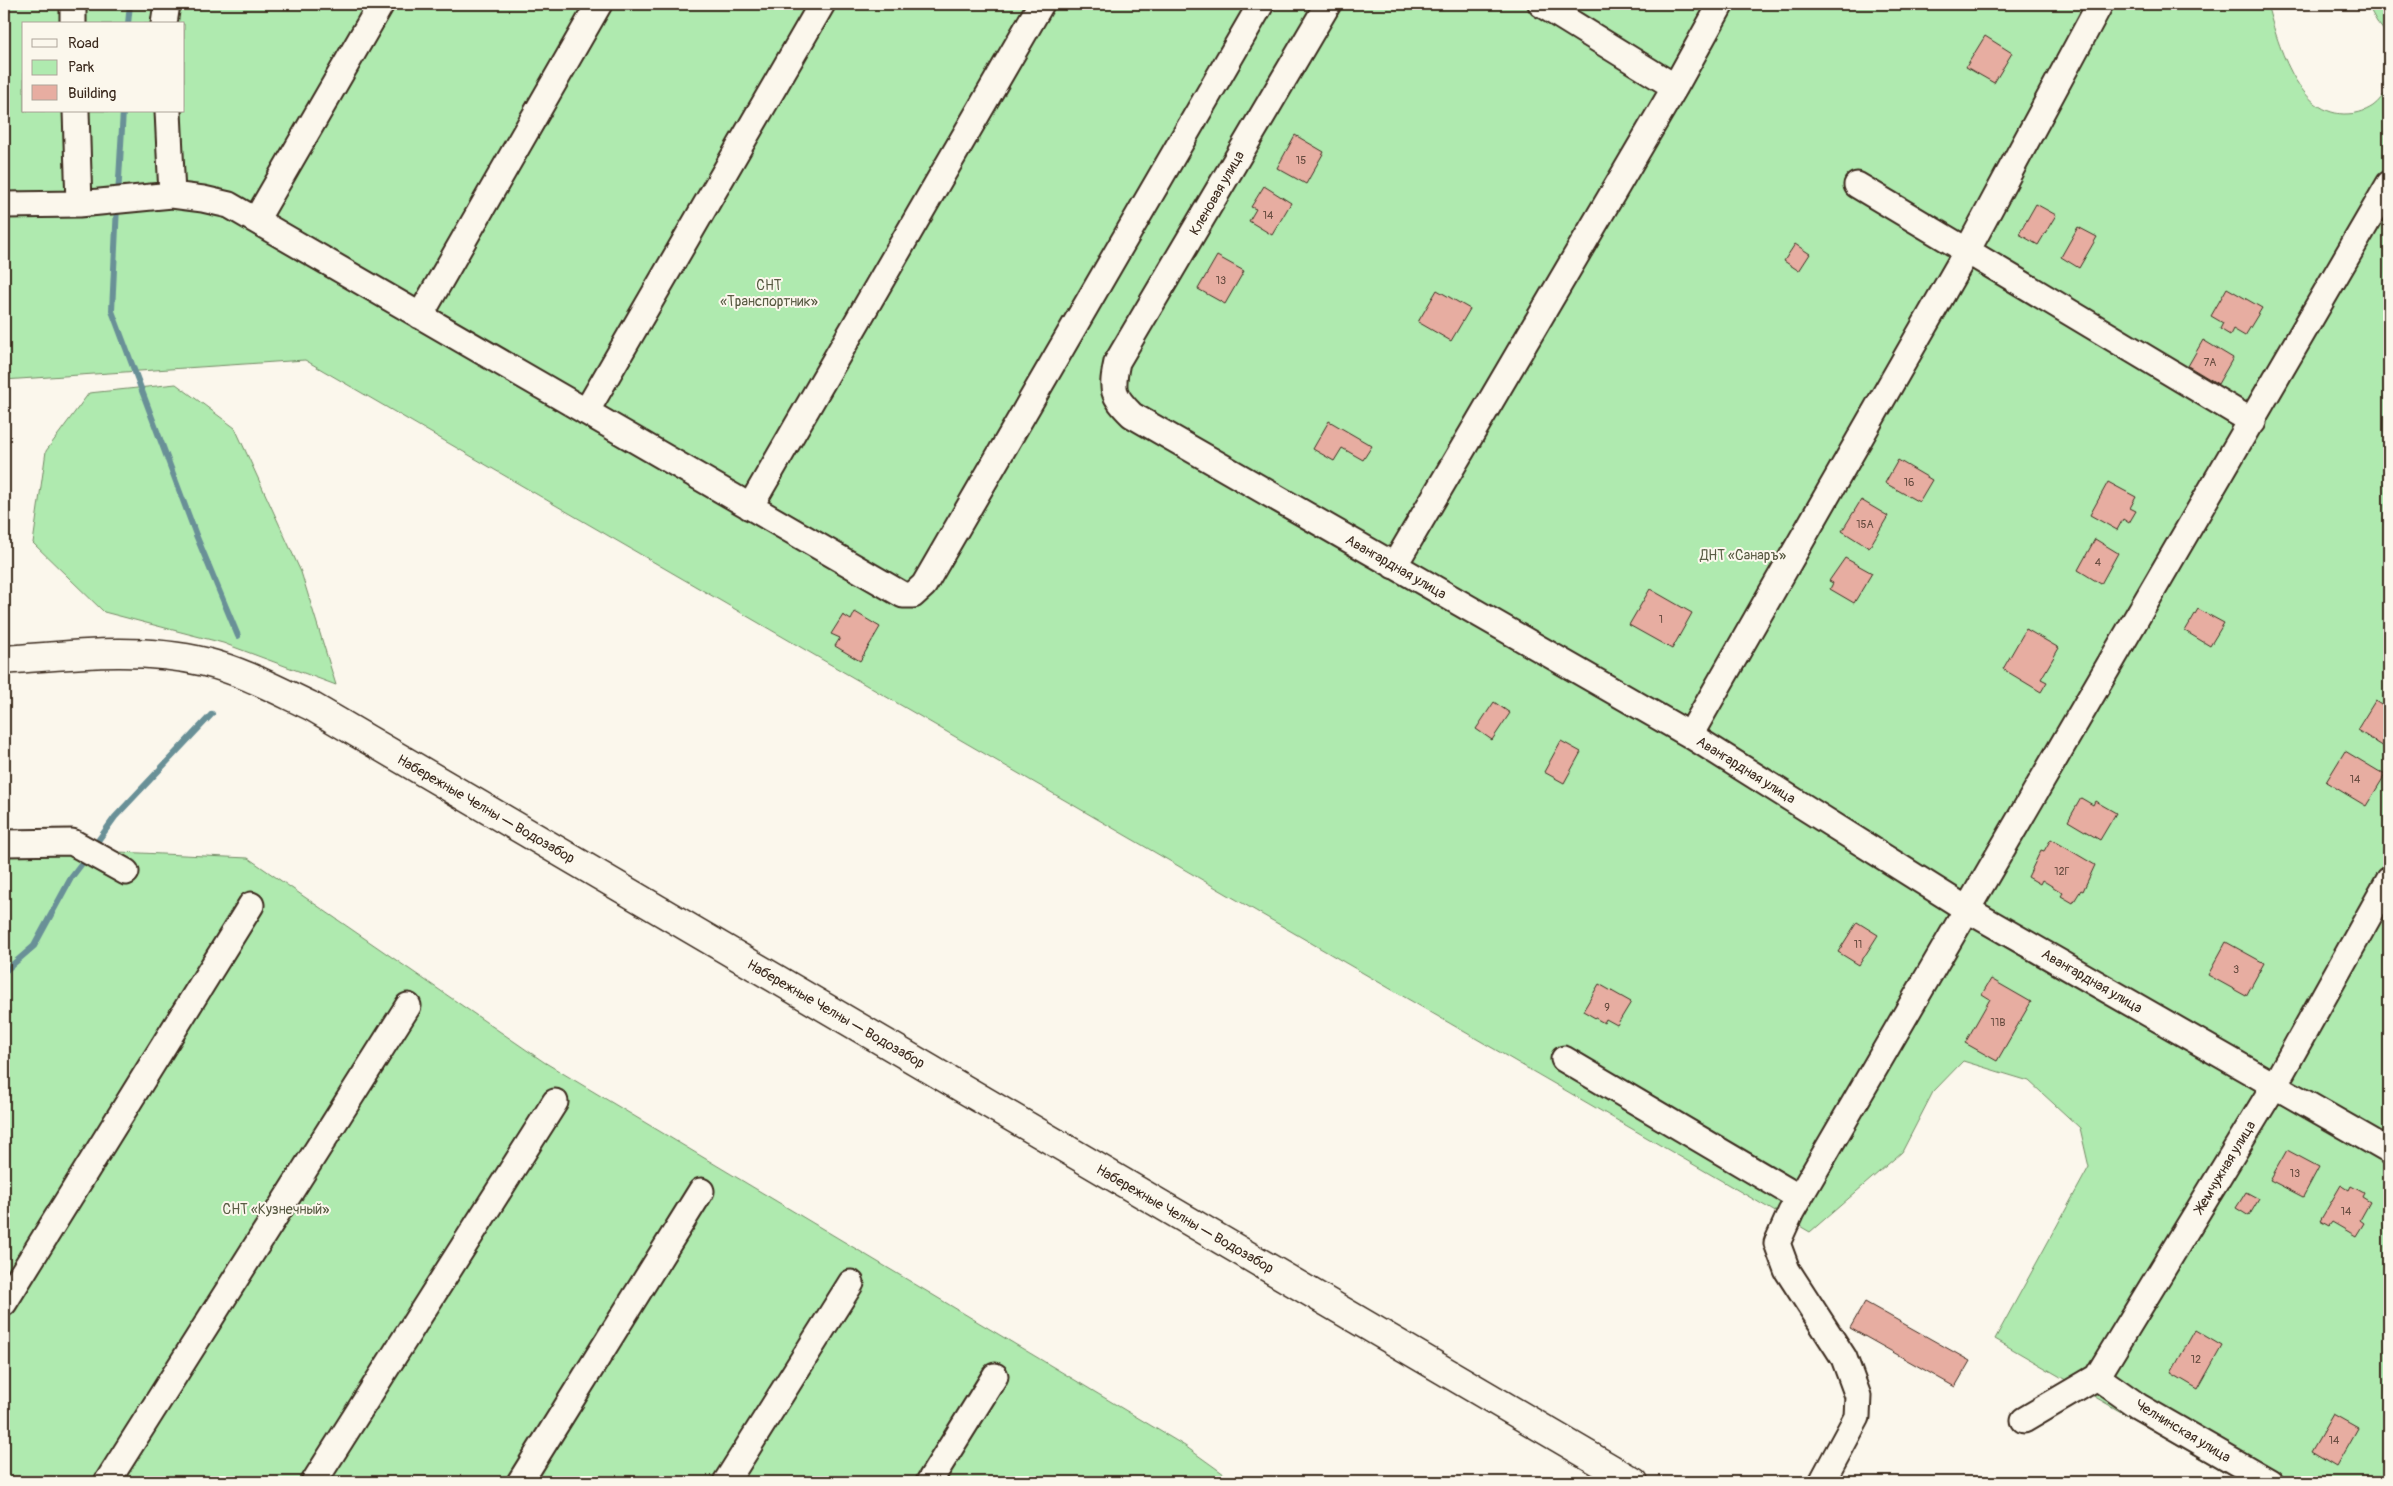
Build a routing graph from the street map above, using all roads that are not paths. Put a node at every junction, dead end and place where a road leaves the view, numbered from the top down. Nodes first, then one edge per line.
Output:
1 (72, 4) edge
2 (166, 4) edge
3 (381, 4) edge
4 (599, 4) edge
5 (822, 4) edge
6 (1041, 4) edge
7 (1261, 4) edge
8 (1328, 4) edge
9 (1540, 4) edge
10 (1721, 4) edge
11 (2100, 4) edge
12 (73, 22) edge
13 (164, 22) edge
14 (1675, 87) junction
15 (76, 112) edge
16 (168, 112) edge
17 (2389, 184) edge
18 (1857, 185) dead end
19 (172, 194) junction
20 (79, 204) junction
21 (4, 205) edge
22 (256, 220) junction
23 (1967, 251) junction
24 (420, 316) junction
25 (1112, 384) joint
26 (586, 412) junction
27 (2253, 422) junction
28 (750, 507) junction
29 (1394, 566) junction
30 (4, 660) edge
31 (1690, 735) junction
32 (4, 843) edge
33 (126, 872) dead end
34 (2389, 880) edge
35 (251, 904) dead end
36 (1968, 910) junction
37 (408, 1006) dead end
38 (1564, 1059) dead end
39 (2274, 1086) junction
40 (555, 1102) dead end
41 (2389, 1152) edge
42 (701, 1191) dead end
43 (1798, 1197) junction
44 (851, 1283) dead end
45 (4, 1303) edge
46 (995, 1376) dead end
47 (2097, 1377) junction
48 (2024, 1420) dead end
49 (107, 1482) edge
50 (314, 1482) edge
51 (520, 1482) edge
52 (726, 1482) edge
53 (929, 1482) edge
54 (1634, 1482) edge
55 (1822, 1482) edge
56 (2270, 1482) edge

1 - 12 street
2 - 13 street
3 - 22 street
4 - 24 street
5 - 26 street
6 - 28 street
7 - 28 street
8 - 25 street, Кленовая улица
9 - 14 street
10 - 14 street
11 - 23 street
14 - 29 street
15 - 20 street
16 - 19 street
17 - 27 street
18 - 23 street
19 - 20 street
19 - 22 street
20 - 21 street
22 - 24 street
23 - 27 street
23 - 31 street
24 - 26 street
25 - 29 street, Авангардная улица
26 - 28 street
27 - 36 street
29 - 31 street, Авангардная улица
30 - 54 main road, Набережные Челны — Водозабор
31 - 36 street, Авангардная улица
32 - 33 street
34 - 39 street, Жемчужная улица
35 - 45 street
36 - 39 street, Авангардная улица
36 - 43 street
37 - 49 street
38 - 43 street
39 - 41 street, Авангардная улица
39 - 47 street, Жемчужная улица
40 - 50 street
42 - 51 street
43 - 55 street
44 - 52 street
46 - 53 street
47 - 48 street, Жемчужная улица
47 - 56 street, Челнинская улица

